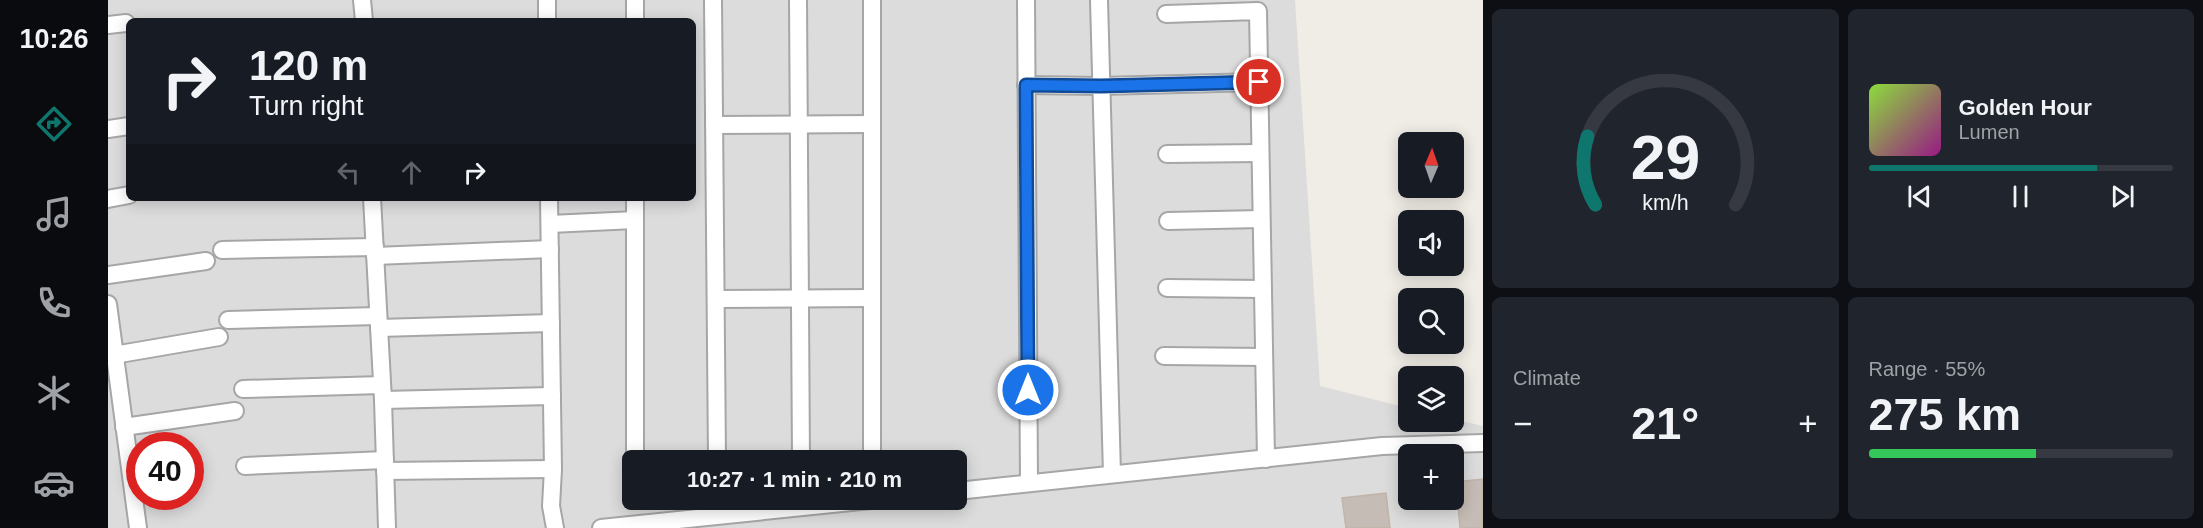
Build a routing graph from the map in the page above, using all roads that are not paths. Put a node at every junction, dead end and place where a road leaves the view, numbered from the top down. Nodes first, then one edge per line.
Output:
1 (362, 0) edge
2 (547, 0) edge
3 (635, 0) edge
4 (713, 0) edge
5 (798, 0) edge
6 (872, 0) edge
7 (1026, 0) edge
8 (1099, 0) edge
9 (1166, 14) dead end
10 (364, 18) edge
11 (547, 18) edge
12 (635, 18) edge
13 (126, 23) dead end
14 (108, 25) edge
15 (1259, 82) junction
16 (1026, 85) junction
17 (1101, 86) junction
18 (872, 123) junction
19 (799, 124) junction
20 (714, 125) junction
21 (126, 126) edge
22 (108, 129) edge
23 (1260, 153) junction
24 (1167, 154) dead end
25 (126, 196) edge
26 (108, 199) edge
27 (372, 201) edge
28 (549, 201) edge
29 (635, 201) edge
30 (1262, 219) junction
31 (635, 220) junction
32 (1168, 221) dead end
33 (550, 224) junction
34 (550, 249) junction
35 (222, 250) dead end
36 (375, 252) junction
37 (206, 261) dead end
38 (108, 275) edge
39 (1167, 288) dead end
40 (1263, 289) junction
41 (872, 298) junction
42 (716, 299) junction
43 (800, 299) junction
44 (108, 304) edge
45 (228, 320) dead end
46 (378, 322) junction
47 (551, 323) junction
48 (110, 334) edge
49 (219, 337) dead end
50 (114, 355) junction
51 (1164, 356) dead end
52 (1264, 357) junction
53 (243, 389) dead end
54 (382, 393) junction
55 (552, 396) junction
56 (235, 411) dead end
57 (124, 427) junction
58 (1483, 443) edge
59 (634, 450) edge
60 (717, 450) edge
61 (801, 450) edge
62 (872, 450) edge
63 (1266, 459) junction
64 (244, 466) dead end
65 (385, 466) junction
66 (553, 469) junction
67 (1112, 474) junction
68 (1029, 483) junction
69 (967, 490) edge
70 (709, 510) edge
71 (651, 525) edge
72 (558, 526) edge
73 (138, 528) edge
74 (387, 528) edge
75 (601, 528) edge

1 - 10 street
2 - 11 street
3 - 12 street
4 - 20 street
5 - 19 street
6 - 18 street
7 - 16 street
8 - 17 street
9 - 15 street
13 - 14 street
15 - 17 street
15 - 23 street
16 - 17 street
16 - 68 street
17 - 67 street
18 - 19 street
18 - 41 street
19 - 20 street
19 - 43 street
20 - 42 street
21 - 22 street
23 - 24 street
23 - 30 street
25 - 26 street
27 - 36 street
28 - 33 street
29 - 31 street
30 - 32 street
30 - 40 street
31 - 33 street
31 - 59 street
33 - 34 street
34 - 36 street
34 - 47 street
35 - 36 street
36 - 46 street
37 - 38 street
39 - 40 street
40 - 52 street
41 - 43 street
41 - 62 street
42 - 43 street
42 - 60 street
43 - 61 street
44 - 48 street
45 - 46 street
46 - 47 street
46 - 54 street
47 - 55 street
48 - 50 street
49 - 50 street
50 - 57 street
51 - 52 street
52 - 63 street
53 - 54 street
54 - 55 street
54 - 65 street
55 - 66 street
56 - 57 street
57 - 73 street
58 - 63 street
63 - 67 street
64 - 65 street
65 - 66 street
65 - 74 street
66 - 72 street
67 - 68 street
68 - 69 street
70 - 71 street
71 - 75 street

